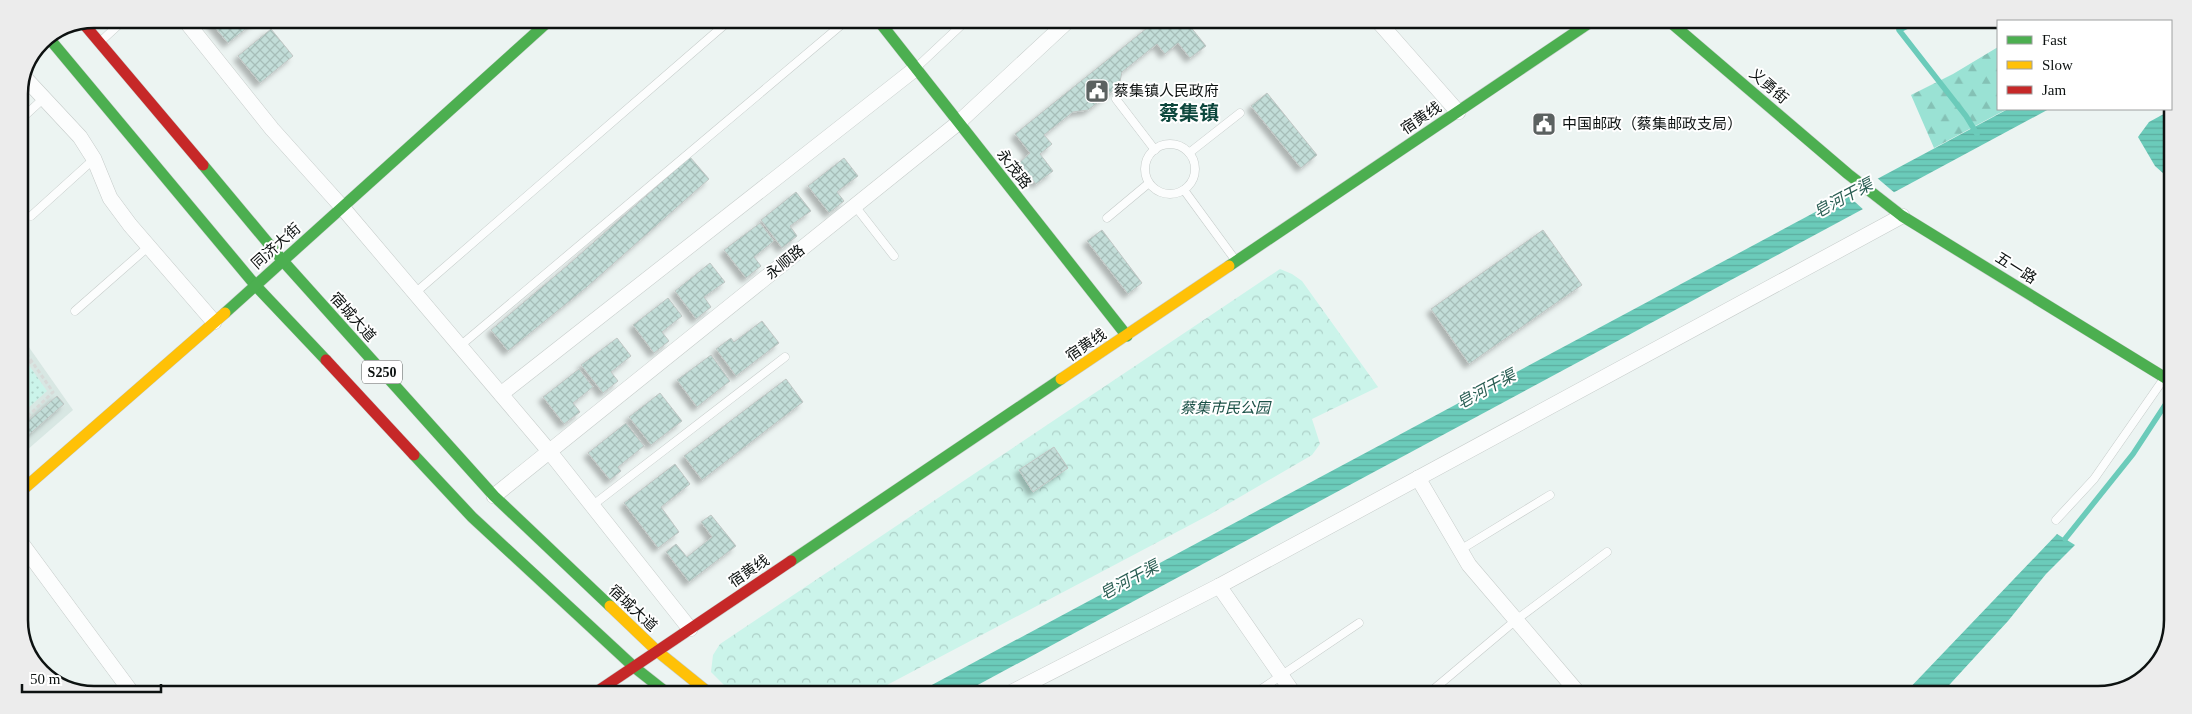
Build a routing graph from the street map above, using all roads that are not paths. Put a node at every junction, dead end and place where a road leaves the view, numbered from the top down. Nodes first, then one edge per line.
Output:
1 (116, 27) edge
2 (190, 27) edge
3 (542, 27) edge
4 (722, 27) edge
5 (839, 27) edge
6 (889, 27) edge
7 (960, 27) edge
8 (1061, 27) edge
9 (1383, 27) edge
10 (1583, 27) edge
11 (1676, 27) edge
12 (87, 28) edge
13 (53, 43) edge
14 (99, 43) junction
15 (915, 69) junction
16 (29, 82) edge
17 (44, 98) junction
18 (1116, 99) dead end
19 (1458, 112) junction
20 (28, 113) edge
21 (1240, 113) dead end
22 (958, 123) junction
23 (1155, 150) junction
24 (1189, 153) junction
25 (94, 159) junction
26 (1848, 174) joint
27 (1149, 183) junction
28 (1184, 190) junction
29 (856, 206) junction
30 (342, 207) junction
31 (31, 216) dead end
32 (1902, 216) junction
33 (1107, 218) dead end
34 (148, 247) junction
35 (894, 256) dead end
36 (283, 261) junction
37 (1236, 262) junction
38 (256, 286) junction
39 (415, 293) junction
40 (75, 311) dead end
41 (214, 322) junction
42 (1127, 336) junction
43 (460, 346) junction
44 (785, 357) dead end
45 (2164, 378) edge
46 (2164, 385) edge
47 (501, 394) junction
48 (549, 451) junction
49 (1418, 478) junction
50 (28, 485) edge
51 (1550, 495) dead end
52 (494, 496) junction
53 (593, 506) junction
54 (2056, 520) dead end
55 (1460, 550) junction
56 (28, 552) edge
57 (1607, 552) dead end
58 (1219, 586) junction
59 (1516, 620) junction
60 (1358, 623) dead end
61 (690, 629) junction
62 (657, 651) junction
63 (634, 667) junction
64 (1282, 677) junction
65 (127, 686) edge
66 (606, 686) edge
67 (658, 686) edge
68 (699, 686) edge
69 (1024, 686) edge
70 (1267, 686) edge
71 (1288, 686) edge
72 (1438, 686) edge
73 (1571, 686) edge

1 - 14 lane
2 - 30 street
3 - 30 main road, 同济大街
4 - 39 lane
5 - 43 lane
6 - 15 main road, 永茂路
7 - 15 lane
8 - 22 street, 永顺路
9 - 19 street
10 - 19 main road, 宿黄线
11 - 26 main road, 义勇街
12 - 14 main road, 宿城大道 / S250
13 - 38 main road, S250
14 - 36 main road, 宿城大道 / S250
15 - 22 main road, 永茂路
15 - 47 street
16 - 17 street
17 - 20 lane
17 - 25 street
18 - 23 lane
19 - 37 main road, 宿黄线
21 - 24 lane
22 - 29 street, 永顺路
22 - 42 main road, 永茂路
23 - 24 lane
23 - 27 lane
24 - 28 lane
25 - 31 lane
25 - 34 street
26 - 32 main road, 五一路
27 - 28 lane
27 - 33 lane
28 - 37 lane
29 - 35 lane
29 - 48 street, 永顺路
30 - 36 main road, 同济大街
30 - 39 street
32 - 45 main road, 五一路
32 - 49 street
34 - 40 lane
34 - 41 street
36 - 38 main road, 同济大街
36 - 52 main road, 宿城大道 / S250
37 - 42 main road, 宿黄线
38 - 41 main road, 同济大街
38 - 63 main road, S250
39 - 43 street
41 - 50 main road, 同济大街
42 - 61 main road, 宿黄线
43 - 47 street
44 - 53 lane
46 - 54 lane
47 - 48 street
48 - 52 street, 永顺路
48 - 53 street
49 - 55 street
49 - 58 street
51 - 55 lane
52 - 62 main road, 宿城大道 / S250
53 - 61 street
55 - 59 street
56 - 65 street
57 - 59 lane
58 - 64 street
58 - 69 street
59 - 72 lane
59 - 73 street
60 - 64 lane
61 - 62 main road, 宿黄线
62 - 63 main road, 宿黄线
62 - 68 main road, 宿城大道 / S250
63 - 66 main road, 宿黄线
63 - 67 main road, S250
64 - 70 lane
64 - 71 street

